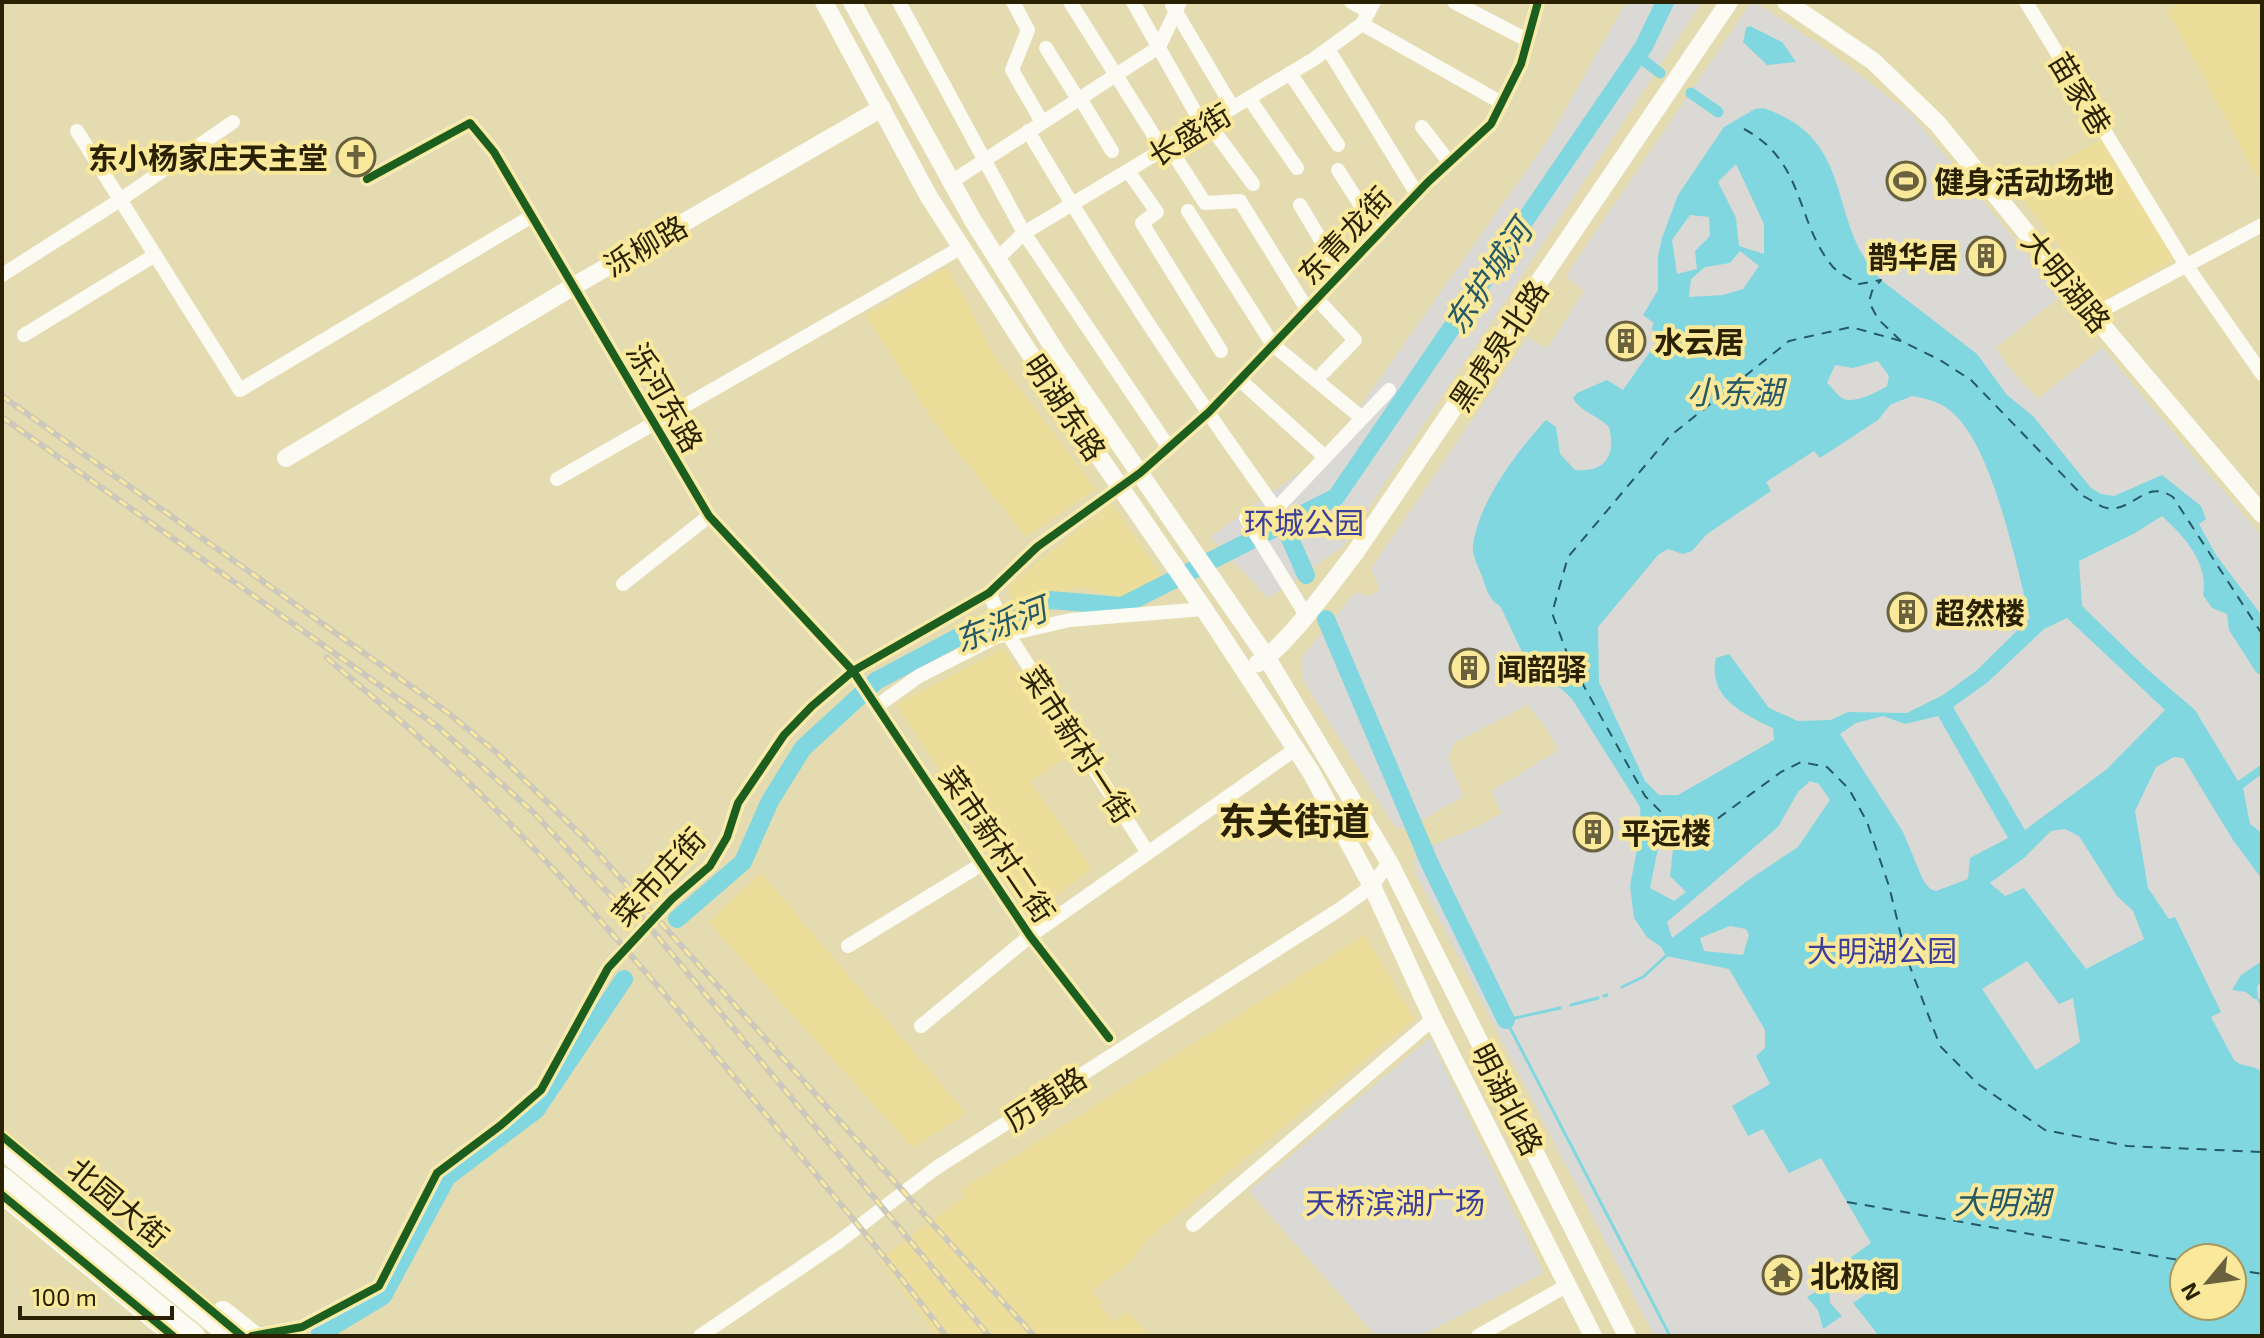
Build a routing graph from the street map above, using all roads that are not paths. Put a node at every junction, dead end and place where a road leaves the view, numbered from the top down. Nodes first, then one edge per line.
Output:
1 (824, 2) edge
2 (852, 2) edge
3 (899, 2) edge
4 (1013, 2) edge
5 (1070, 2) edge
6 (1133, 2) edge
7 (1351, 2) edge
8 (1454, 2) edge
9 (1538, 2) edge
10 (1729, 2) edge
11 (1786, 2) edge
12 (1805, 2) edge
13 (2026, 2) edge
14 (1175, 5) edge
15 (1368, 13) edge
16 (1527, 40) junction
17 (1159, 47) junction
18 (1046, 48) dead end
19 (1328, 49) junction
20 (1290, 73) junction
21 (1115, 75) junction
22 (1249, 98) junction
23 (1079, 99) junction
24 (1502, 103) junction
25 (882, 108) junction
26 (1233, 108) junction
27 (233, 122) dead end
28 (1042, 122) junction
29 (1205, 125) junction
30 (1422, 127) dead end
31 (77, 131) dead end
32 (1028, 131) junction
33 (1338, 145) dead end
34 (1166, 148) junction
35 (1112, 151) dead end
36 (984, 160) junction
37 (1449, 162) junction
38 (1297, 168) dead end
39 (1338, 170) dead end
40 (1128, 171) junction
41 (367, 179) dead end
42 (951, 182) junction
43 (1253, 184) dead end
44 (1417, 194) junction
45 (120, 200) junction
46 (1072, 205) junction
47 (1300, 205) dead end
48 (1188, 211) dead end
49 (532, 216) junction
50 (2262, 225) edge
51 (1024, 233) junction
52 (1379, 234) junction
53 (962, 247) junction
54 (155, 255) junction
55 (997, 259) junction
56 (2186, 265) junction
57 (1341, 274) junction
58 (2, 275) edge
59 (574, 286) junction
60 (1312, 304) junction
61 (2096, 315) junction
62 (24, 335) dead end
63 (1273, 345) junction
64 (1221, 351) dead end
65 (1323, 373) dead end
66 (2262, 374) edge
67 (1240, 380) junction
68 (1389, 390) dead end
69 (1207, 414) junction
70 (1362, 418) junction
71 (653, 424) junction
72 (1169, 448) junction
73 (1325, 457) junction
74 (286, 458) dead end
75 (1140, 473) junction
76 (557, 479) dead end
77 (1120, 487) junction
78 (2262, 500) edge
79 (2262, 514) edge
80 (709, 516) junction
81 (1246, 518) dead end
82 (623, 584) dead end
83 (991, 598) junction
84 (1204, 608) junction
85 (1306, 615) junction
86 (1007, 632) junction
87 (1267, 658) junction
88 (1245, 670) junction
89 (853, 671) junction
90 (874, 701) junction
91 (1297, 748) junction
92 (1148, 853) junction
93 (1389, 862) junction
94 (982, 864) junction
95 (1372, 886) junction
96 (1030, 936) junction
97 (848, 946) dead end
98 (1433, 1019) junction
99 (921, 1026) dead end
100 (1109, 1038) dead end
101 (2, 1136) edge
102 (2, 1148) edge
103 (2, 1178) edge
104 (2, 1195) edge
105 (1193, 1225) dead end
106 (129, 1240) junction
107 (1566, 1286) junction
108 (173, 1336) edge
109 (194, 1336) edge
110 (231, 1336) edge
111 (242, 1336) edge
112 (253, 1336) edge
113 (700, 1336) edge
114 (1478, 1336) edge
115 (1593, 1336) edge
116 (1627, 1336) edge

1 - 25 main road, 明湖东路
2 - 42 main road, 明湖东路
3 - 36 street
4 - 28 street
5 - 21 street
6 - 17 street
7 - 15 street
8 - 16 street
9 - 16 street, 东青龙街
10 - 85 main road, 黑虎泉北路
11 - 61 main road, 大明湖路
12 - 61 main road, 大明湖路
13 - 56 street, 苗家巷
14 - 17 street
14 - 26 street
15 - 19 street, 长盛街
15 - 24 street
16 - 24 street, 东青龙街
17 - 21 street
17 - 29 street
18 - 23 street
19 - 20 street, 长盛街
19 - 44 street
20 - 22 street, 长盛街
20 - 33 street
21 - 23 street
21 - 34 street
22 - 26 street, 长盛街
22 - 38 street
23 - 28 street
23 - 35 street
24 - 37 street, 东青龙街
25 - 53 main road, 明湖东路
25 - 59 main road, 泺柳路
26 - 29 street, 长盛街
27 - 45 street
28 - 32 street
29 - 34 street, 长盛街
29 - 43 street
30 - 37 street
31 - 45 street
32 - 36 street
32 - 46 street
34 - 40 street, 长盛街
34 - 60 street
36 - 42 street
36 - 51 street
37 - 44 street, 东青龙街
39 - 52 street
40 - 46 street, 长盛街
40 - 64 street
41 - 49 street, 泺河东路
42 - 55 main road, 明湖东路
44 - 52 street, 东青龙街
45 - 54 street
45 - 58 street
46 - 51 street, 长盛街
46 - 69 street
47 - 57 street
48 - 63 street
49 - 54 street
49 - 59 street, 泺河东路
50 - 56 street
51 - 55 street, 长盛街
51 - 72 street
52 - 57 street, 东青龙街
53 - 71 street
53 - 77 main road, 明湖东路
54 - 62 street
55 - 75 main road, 明湖东路
56 - 61 street
56 - 66 street, 苗家巷
57 - 60 street, 东青龙街
59 - 71 street, 泺河东路
59 - 74 main road, 泺柳路
60 - 63 street, 东青龙街
60 - 65 street
61 - 78 main road, 大明湖路
61 - 79 main road, 大明湖路
63 - 67 street, 东青龙街
63 - 70 street
67 - 69 street, 东青龙街
67 - 73 street
68 - 70 street
69 - 72 street, 东青龙街
69 - 73 street
70 - 73 street
71 - 76 street
71 - 80 street, 泺河东路
72 - 75 street, 东青龙街
75 - 77 street, 菜市庄街
75 - 87 main road, 明湖东路
77 - 83 street, 菜市庄街
77 - 84 main road, 明湖东路
80 - 82 street
80 - 89 street, 泺河东路
81 - 85 street
83 - 86 street, 菜市新村一街
83 - 89 street, 菜市庄街
84 - 86 street
84 - 88 main road, 明湖东路
85 - 87 main road, 黑虎泉北路
86 - 90 street
86 - 92 street, 菜市新村一街
87 - 88 main road, 黑虎泉北路
87 - 93 main road, 明湖东路
88 - 91 main road, 明湖东路
89 - 90 street, 菜市新村二街
89 - 112 street, 菜市庄街
90 - 94 street, 菜市新村二街
91 - 92 street
91 - 95 main road, 明湖东路
92 - 96 street
93 - 95 street, 历黄路
93 - 116 main road, 明湖北路
94 - 96 street, 菜市新村二街
94 - 97 street
95 - 98 main road, 明湖北路
95 - 113 street, 历黄路
96 - 99 street
96 - 100 street, 菜市新村二街
98 - 105 street
98 - 107 main road, 明湖北路
101 - 106 main road, 北园大街
102 - 110 highway
103 - 109 highway
104 - 108 main road
106 - 111 main road, 北园大街
106 - 112 highway
107 - 114 street
107 - 115 main road, 明湖北路

